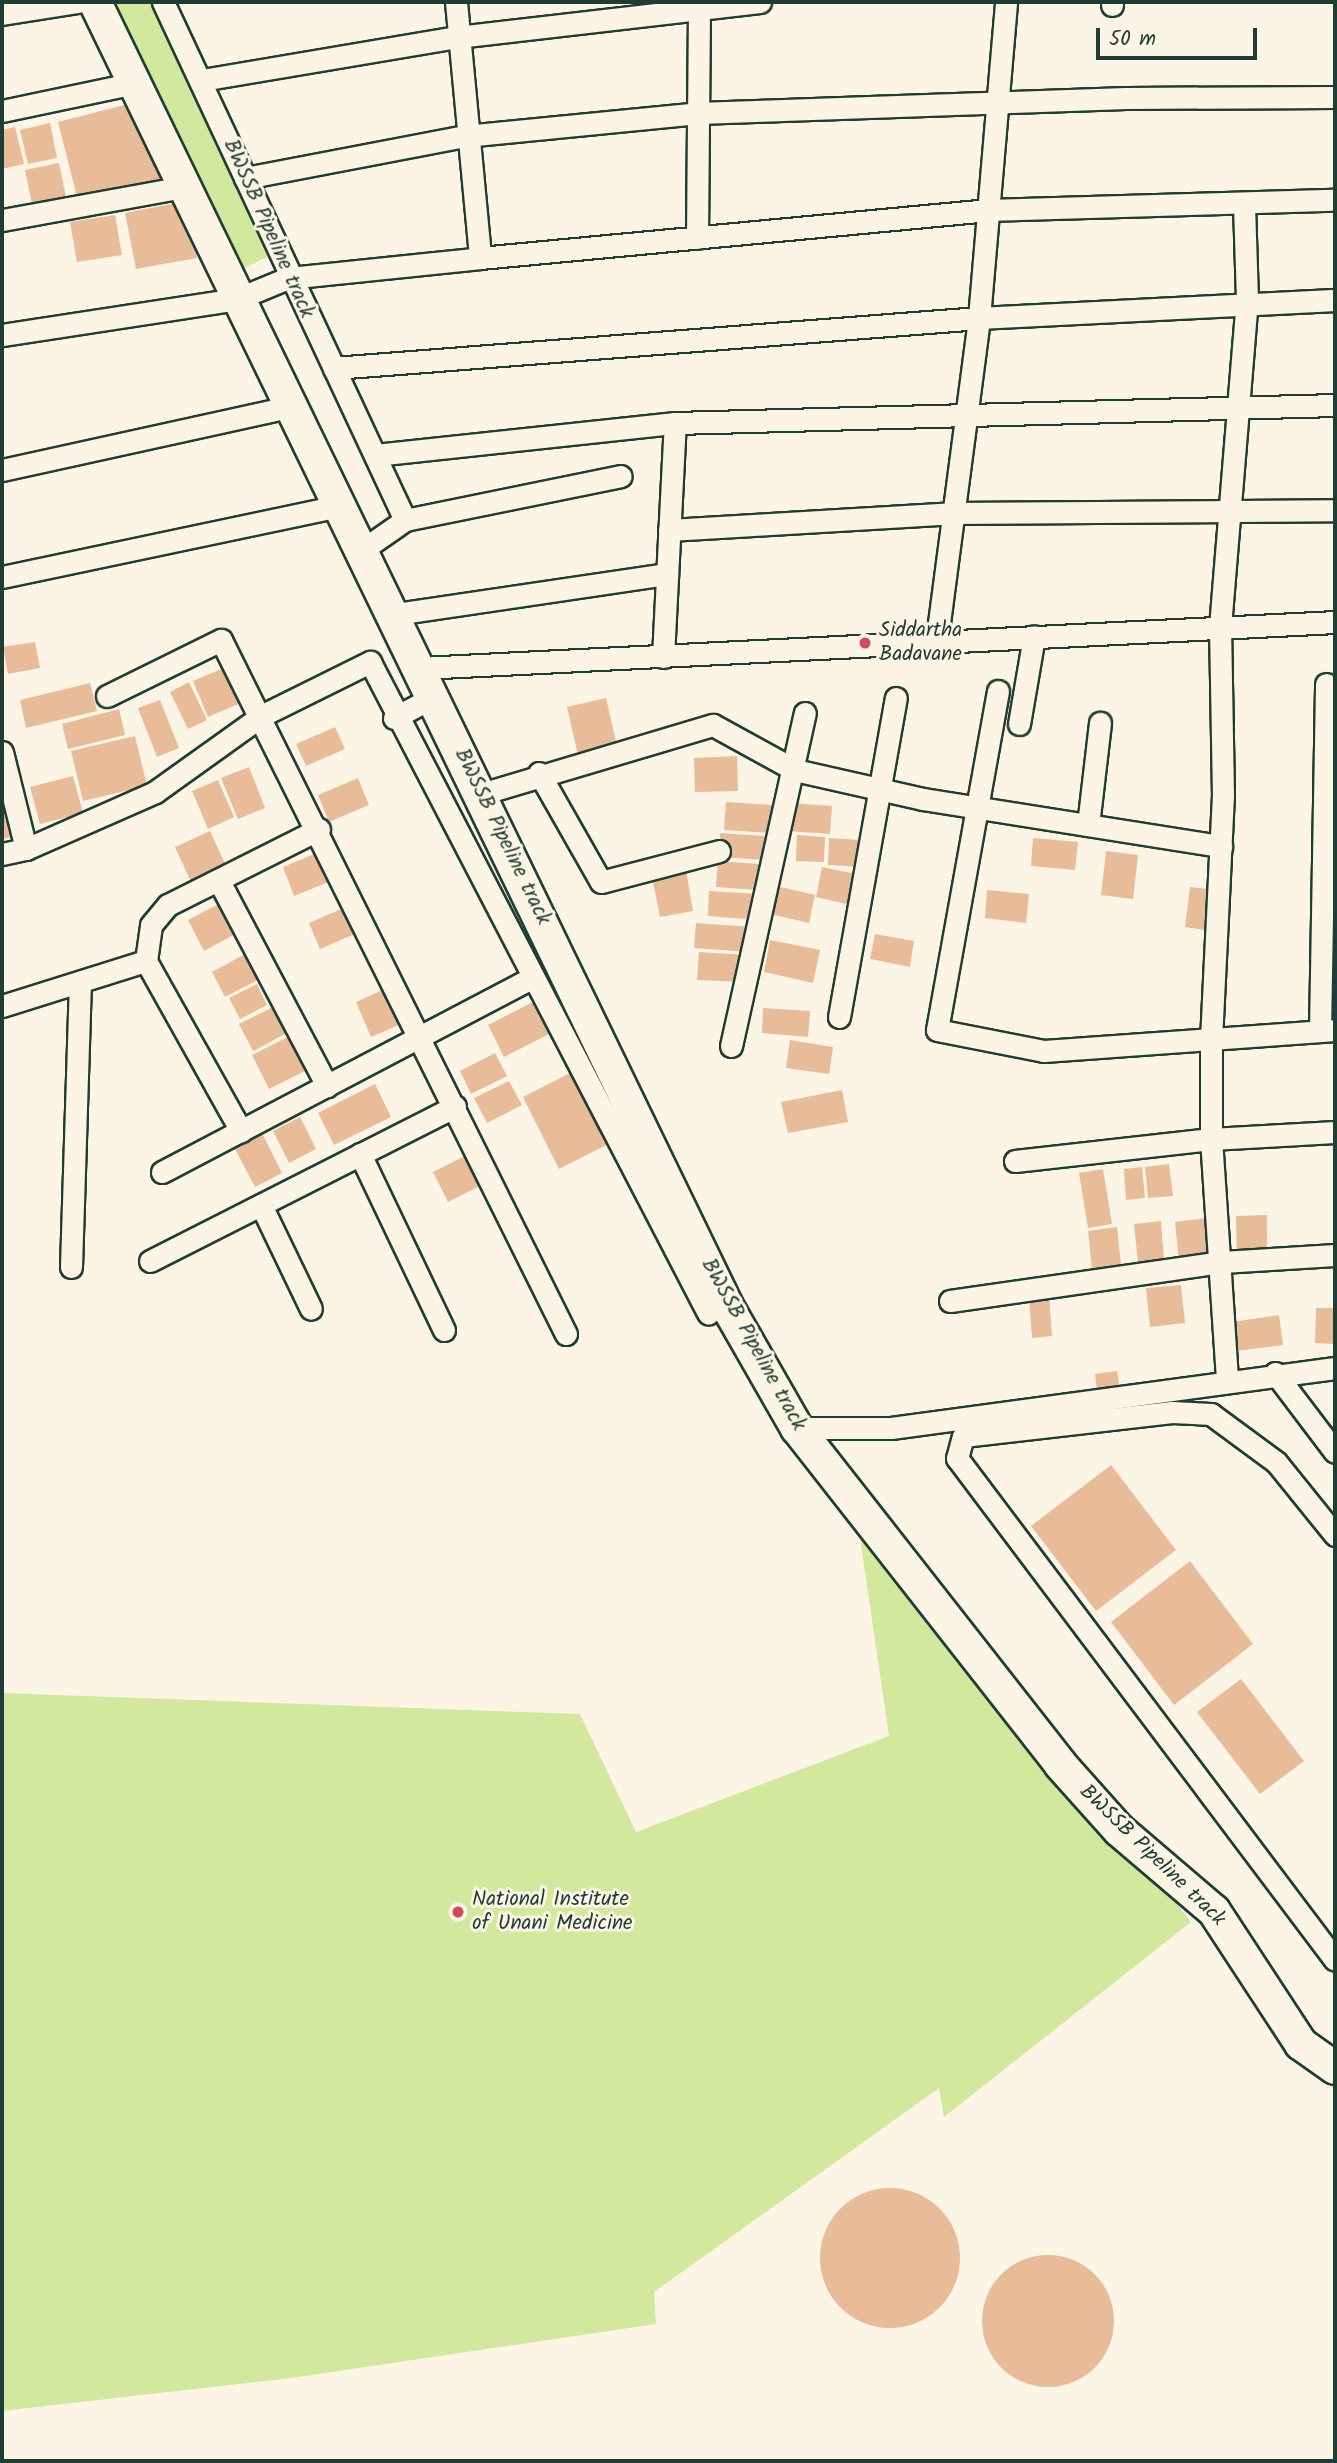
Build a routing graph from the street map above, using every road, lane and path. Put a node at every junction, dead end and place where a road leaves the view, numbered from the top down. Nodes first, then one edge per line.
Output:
1 (78, 2) edge
2 (94, 2) edge
3 (163, 2) edge
4 (456, 2) edge
5 (760, 2) edge
6 (1006, 2) edge
7 (699, 4) edge
8 (2, 13) edge
9 (457, 37) junction
10 (202, 80) junction
11 (135, 83) junction
12 (1335, 97) edge
13 (999, 102) junction
14 (2, 111) edge
15 (698, 113) junction
16 (465, 136) junction
17 (245, 178) junction
18 (184, 187) junction
19 (1335, 200) edge
20 (1244, 204) junction
21 (989, 210) junction
22 (2, 220) edge
23 (697, 238) junction
24 (480, 258) junction
25 (288, 278) junction
26 (237, 299) junction
27 (1247, 300) junction
28 (1335, 300) edge
29 (979, 318) junction
30 (2, 335) edge
31 (334, 368) junction
32 (1335, 405) edge
33 (292, 406) junction
34 (1235, 408) junction
35 (965, 414) junction
36 (675, 423) junction
37 (375, 455) junction
38 (2, 470) edge
39 (621, 476) dead end
40 (340, 506) junction
41 (1226, 510) junction
42 (1335, 510) edge
43 (951, 513) junction
44 (405, 520) junction
45 (669, 530) junction
46 (362, 550) junction
47 (667, 574) junction
48 (2, 577) edge
49 (395, 614) junction
50 (1335, 622) edge
51 (1220, 627) junction
52 (1034, 636) junction
53 (937, 638) junction
54 (663, 657) junction
55 (421, 668) junction
56 (1326, 684) dead end
57 (999, 691) dead end
58 (107, 696) dead end
59 (435, 696) junction
60 (896, 698) dead end
61 (805, 713) dead end
62 (261, 716) junction
63 (394, 718) junction
64 (1100, 723) dead end
65 (1020, 724) dead end
66 (2, 752) edge
67 (795, 770) junction
68 (539, 773) junction
69 (880, 790) junction
70 (481, 794) junction
71 (981, 808) junction
72 (1088, 825) junction
73 (319, 829) junction
74 (1221, 846) junction
75 (26, 849) junction
76 (719, 852) dead end
77 (2, 853) edge
78 (219, 881) junction
79 (146, 961) junction
80 (533, 977) junction
81 (80, 984) junction
82 (2, 1006) edge
83 (839, 1017) dead end
84 (1328, 1030) edge
85 (421, 1037) junction
86 (1211, 1040) junction
87 (731, 1046) dead end
88 (327, 1086) junction
89 (455, 1106) junction
90 (241, 1131) junction
91 (1335, 1132) edge
92 (1211, 1139) junction
93 (360, 1154) junction
94 (1015, 1161) dead end
95 (162, 1172) dead end
96 (261, 1205) junction
97 (1335, 1255) edge
98 (150, 1261) dead end
99 (1222, 1262) junction
100 (71, 1267) dead end
101 (950, 1301) dead end
102 (311, 1308) dead end
103 (708, 1313) dead end
104 (444, 1330) dead end
105 (566, 1334) dead end
106 (1335, 1368) edge
107 (1275, 1373) junction
108 (1227, 1379) junction
109 (797, 1428) junction
110 (1335, 1452) edge
111 (1335, 1535) edge
112 (1335, 1960) edge
113 (1335, 2068) edge

1 - 8 street
2 - 11 street, BWSSB Pipeline track
3 - 10 street, BWSSB Pipeline track
4 - 9 street
5 - 7 street
6 - 13 street
7 - 9 street
7 - 15 street
9 - 10 street
9 - 16 street
10 - 17 street, BWSSB Pipeline track
11 - 14 street
11 - 18 street, BWSSB Pipeline track
12 - 13 street
13 - 15 street
13 - 21 street
15 - 16 street
15 - 23 street
16 - 17 street
16 - 24 street
17 - 25 street, BWSSB Pipeline track
18 - 22 street
18 - 26 street, BWSSB Pipeline track
19 - 20 street
20 - 21 street
20 - 27 street
21 - 23 street
21 - 29 street
23 - 24 street
24 - 25 street
25 - 26 street
25 - 31 street, BWSSB Pipeline track
26 - 30 street
26 - 33 street, BWSSB Pipeline track
27 - 28 street
27 - 29 street
27 - 34 street
29 - 31 street
29 - 35 street
31 - 37 street, BWSSB Pipeline track
32 - 34 street
33 - 38 street
33 - 40 street, BWSSB Pipeline track
34 - 35 street
34 - 41 street
35 - 36 street
35 - 43 street
36 - 37 street
36 - 45 street
37 - 44 street, BWSSB Pipeline track
39 - 44 street
40 - 46 street, BWSSB Pipeline track
40 - 48 street
41 - 42 street
41 - 43 street
41 - 51 street
43 - 45 street
43 - 53 street
44 - 46 street
45 - 47 street
46 - 49 street, BWSSB Pipeline track
47 - 49 street
47 - 54 street
49 - 55 street, BWSSB Pipeline track
50 - 51 street
51 - 52 street
51 - 74 street
52 - 53 street
52 - 65 street
53 - 54 street
54 - 55 street
55 - 59 street, BWSSB Pipeline track
56 - 84 street
57 - 71 street
58 - 62 street
59 - 63 street
59 - 70 street, BWSSB Pipeline track
60 - 69 street
61 - 67 street
62 - 63 street
62 - 73 street
62 - 75 street
63 - 80 street
64 - 72 street
66 - 75 street
67 - 68 street
67 - 69 street
67 - 87 street
68 - 70 street
68 - 76 street
69 - 71 street
69 - 83 street
70 - 109 street, BWSSB Pipeline track
71 - 72 street
71 - 86 street
72 - 74 street
73 - 78 street
73 - 85 street
74 - 86 street
75 - 77 street
78 - 79 street
78 - 88 street
79 - 81 street
79 - 90 street
80 - 85 street
80 - 103 street
81 - 82 street
81 - 100 street
84 - 86 street
85 - 88 street
85 - 89 street
86 - 92 street
88 - 90 street
89 - 93 street
89 - 105 street
90 - 95 street
91 - 92 street
92 - 94 street
92 - 99 street
93 - 96 street
93 - 104 street
96 - 98 street
96 - 102 street
97 - 99 street
99 - 101 street
99 - 108 street
106 - 107 street
107 - 108 street
107 - 110 street
108 - 109 street
109 - 113 street, BWSSB Pipeline track
111 - 112 street

